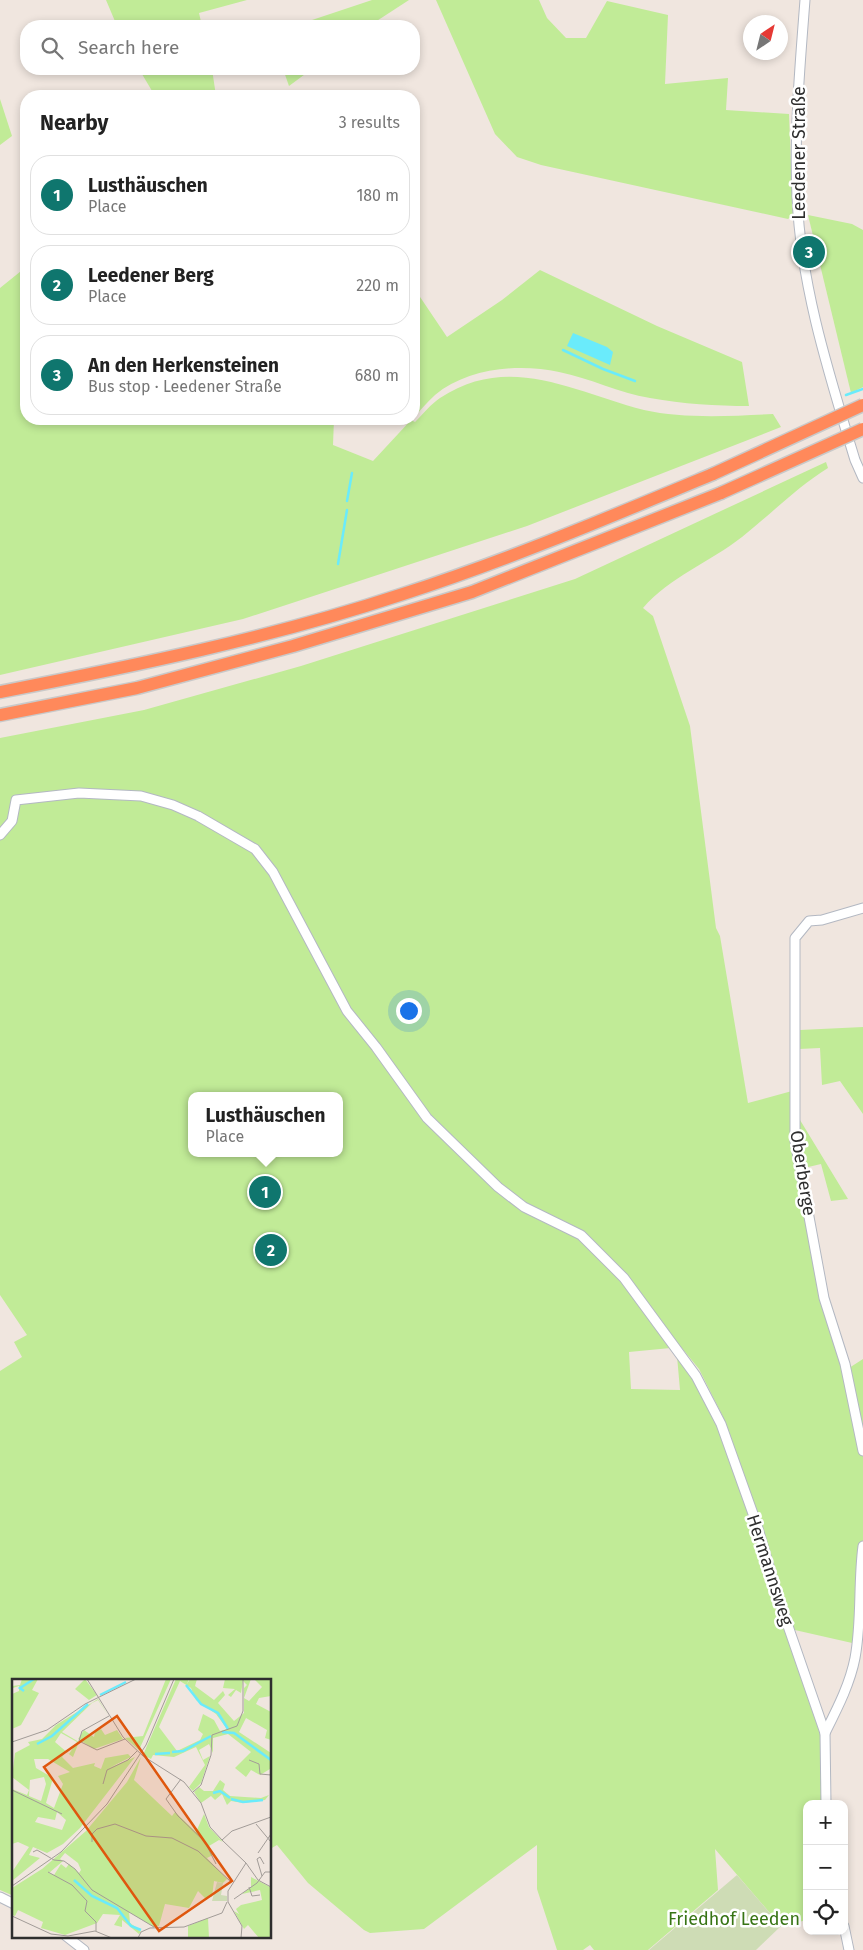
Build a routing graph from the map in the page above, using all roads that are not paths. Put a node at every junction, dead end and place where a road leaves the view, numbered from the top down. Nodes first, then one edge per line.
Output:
1 (805, 0) edge
2 (863, 405) edge
3 (863, 429) edge
4 (863, 478) edge
5 (0, 692) edge
6 (0, 715) edge
7 (0, 835) edge
8 (863, 908) edge
9 (863, 1451) edge
10 (863, 1546) edge
11 (825, 1733) junction
12 (826, 1800) edge
13 (0, 1897) edge
14 (12, 1903) edge
15 (846, 1935) edge
16 (69, 1938) edge
17 (84, 1950) edge
18 (849, 1950) edge

1 - 4 street, Leedener Straße
2 - 5 highway, bridge
3 - 6 highway, bridge
7 - 11 street, Hermannsweg
8 - 9 street, Oberberge
10 - 11 street
11 - 12 street, Hermannsweg
13 - 14 street
15 - 18 street
16 - 17 street

